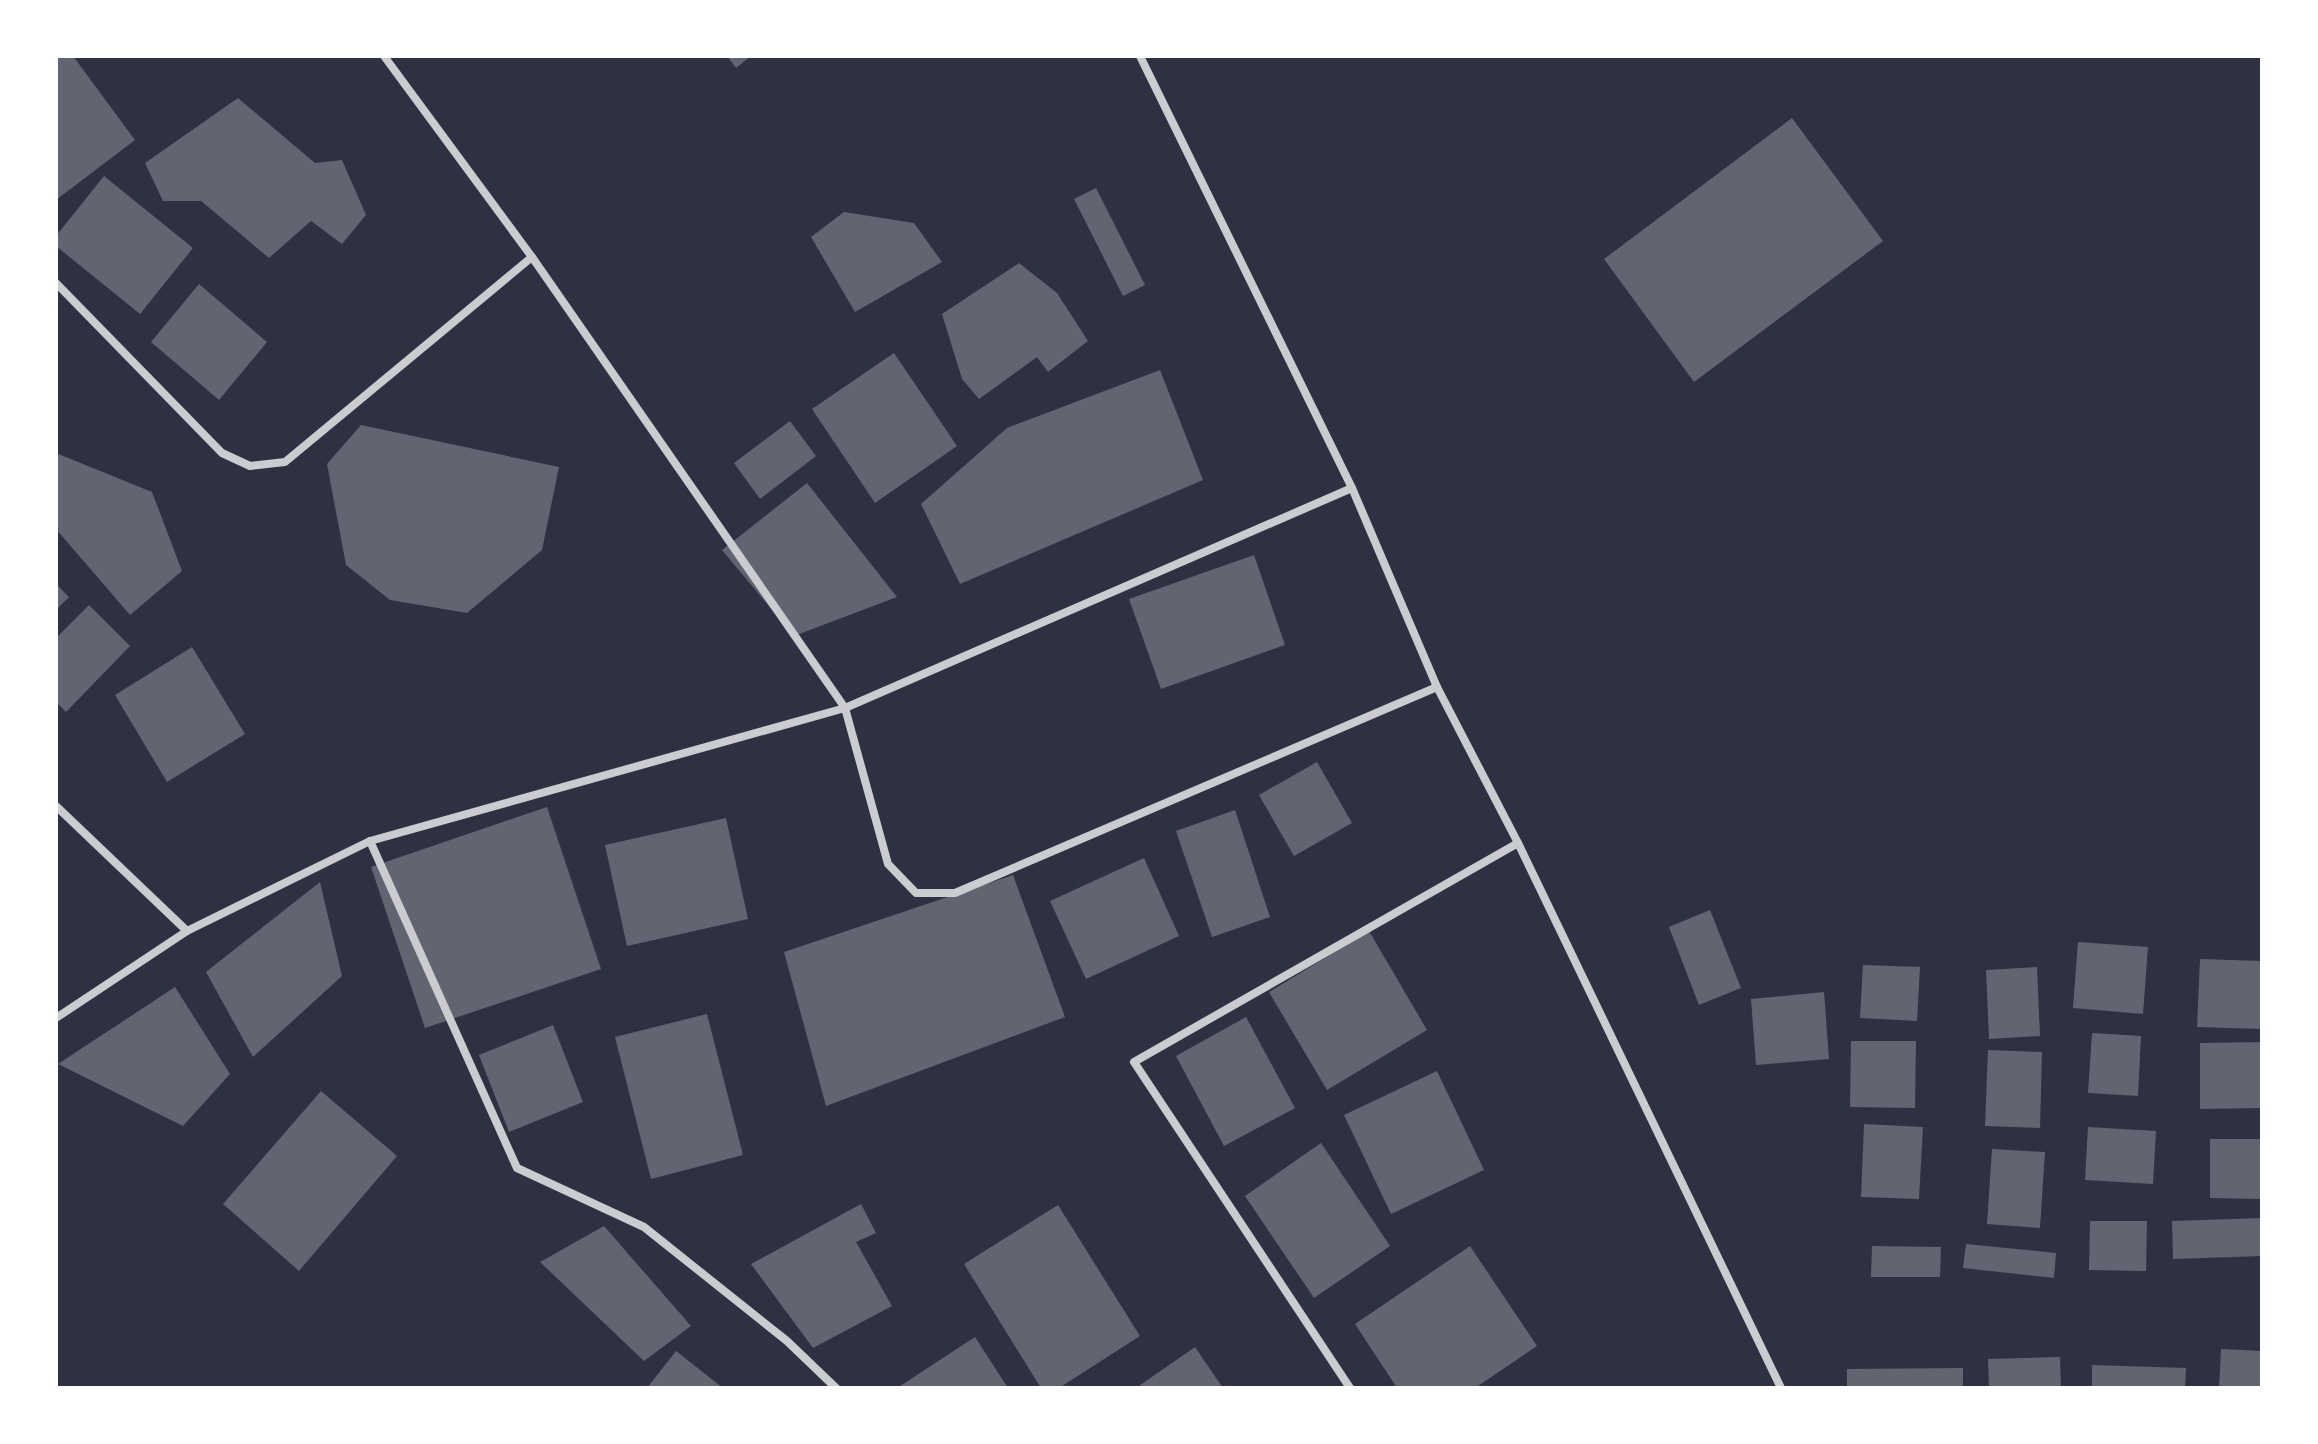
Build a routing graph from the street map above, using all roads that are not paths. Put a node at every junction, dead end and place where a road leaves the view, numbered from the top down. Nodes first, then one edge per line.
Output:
1 (384, 56) edge
2 (1140, 56) edge
3 (532, 257) junction
4 (56, 283) edge
5 (1352, 488) junction
6 (1437, 687) junction
7 (845, 708) junction
8 (56, 806) edge
9 (370, 841) junction
10 (1518, 843) junction
11 (187, 931) junction
12 (56, 1018) edge
13 (836, 1388) edge
14 (1350, 1388) edge
15 (1781, 1388) edge

1 - 3 street
2 - 5 street
3 - 4 street
3 - 7 street
5 - 6 street
5 - 7 street
6 - 7 street
6 - 10 street
7 - 9 street
8 - 11 street
9 - 11 street
9 - 13 street
10 - 14 street
10 - 15 street
11 - 12 street

